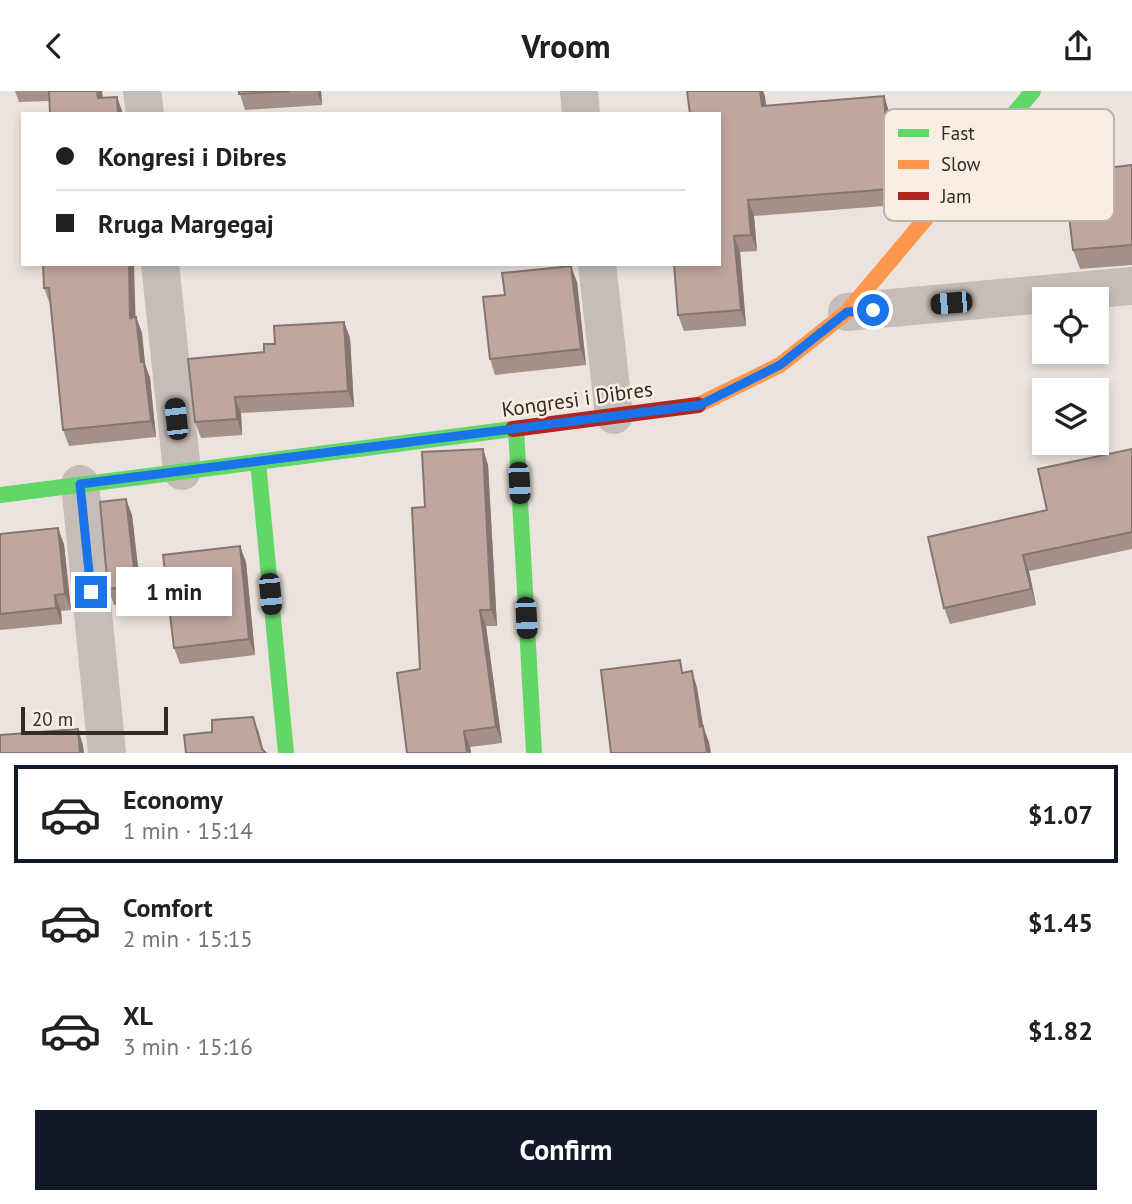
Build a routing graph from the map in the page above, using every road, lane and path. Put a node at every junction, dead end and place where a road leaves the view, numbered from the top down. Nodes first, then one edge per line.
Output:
1 (142, 91) edge
2 (579, 91) edge
3 (145, 112) edge
4 (581, 112) edge
5 (920, 221) edge
6 (160, 266) edge
7 (597, 266) edge
8 (1132, 286) edge
9 (847, 312) junction
10 (614, 415) junction
11 (516, 429) junction
12 (258, 461) junction
13 (182, 471) junction
14 (80, 484) junction
15 (0, 495) edge
16 (107, 753) edge
17 (286, 753) edge
18 (534, 753) edge

1 - 3 street
2 - 4 street
5 - 9 street, Kongresi i Dibres
6 - 13 street
7 - 10 street
8 - 9 street
9 - 10 street, Kongresi i Dibres
10 - 11 street, Kongresi i Dibres
11 - 12 street, Kongresi i Dibres
11 - 18 street
12 - 13 street, Kongresi i Dibres
12 - 17 street
13 - 14 street, Kongresi i Dibres
14 - 15 street, Kongresi i Dibres
14 - 16 street

